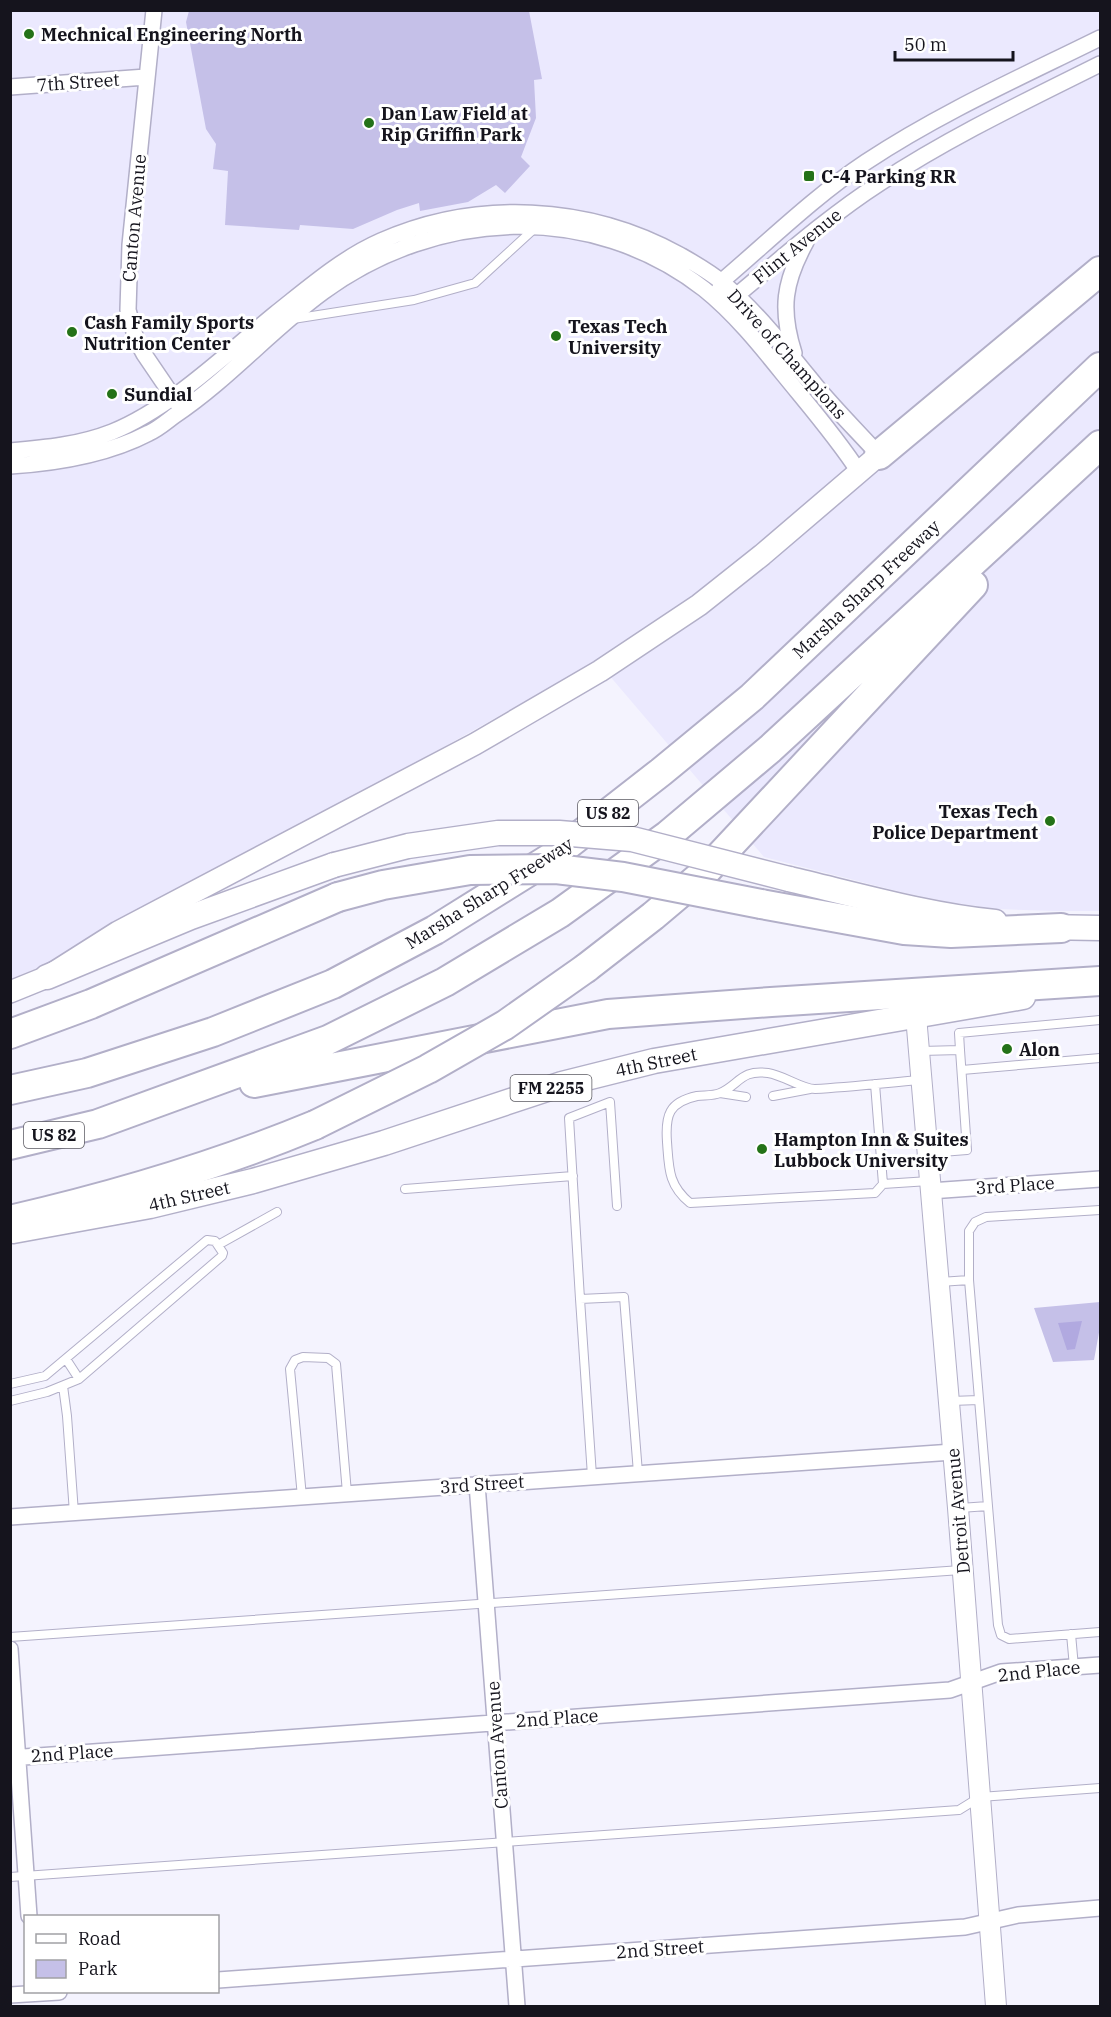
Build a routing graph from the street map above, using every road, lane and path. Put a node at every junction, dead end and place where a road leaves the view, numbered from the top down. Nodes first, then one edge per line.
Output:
1 (154, 10) edge
2 (1101, 38) edge
3 (1101, 64) edge
4 (146, 77) junction
5 (10, 87) edge
6 (536, 227) junction
7 (810, 235) junction
8 (1101, 271) edge
9 (722, 281) junction
10 (736, 296) junction
11 (717, 300) junction
12 (288, 320) junction
13 (797, 362) junction
14 (1101, 367) edge
15 (172, 397) junction
16 (183, 410) junction
17 (1101, 446) edge
18 (10, 451) edge
19 (869, 464) junction
20 (10, 466) edge
21 (1061, 928) junction
22 (1101, 928) edge
23 (47, 977) junction
24 (1101, 982) edge
25 (10, 992) edge
26 (916, 1016) junction
27 (1101, 1020) edge
28 (10, 1034) edge
29 (960, 1050) junction
30 (919, 1052) junction
31 (1101, 1058) edge
32 (962, 1070) junction
33 (921, 1080) junction
34 (875, 1084) junction
35 (812, 1089) junction
36 (10, 1090) edge
37 (720, 1093) junction
38 (773, 1096) dead end
39 (746, 1097) dead end
40 (98, 1124) junction
41 (10, 1145) edge
42 (927, 1153) junction
43 (573, 1176) junction
44 (1101, 1179) edge
45 (883, 1184) junction
46 (930, 1186) junction
47 (405, 1189) dead end
48 (617, 1206) dead end
49 (1101, 1210) edge
50 (277, 1212) dead end
51 (10, 1220) edge
52 (10, 1231) edge
53 (218, 1245) junction
54 (969, 1280) junction
55 (938, 1283) junction
56 (580, 1299) junction
57 (66, 1359) junction
58 (79, 1379) junction
59 (10, 1384) edge
60 (63, 1386) junction
61 (979, 1400) junction
62 (10, 1401) edge
63 (949, 1401) junction
64 (953, 1452) junction
65 (638, 1473) junction
66 (592, 1476) junction
67 (477, 1484) junction
68 (347, 1493) junction
69 (302, 1497) junction
70 (988, 1506) junction
71 (958, 1508) junction
72 (74, 1513) junction
73 (10, 1517) edge
74 (963, 1570) junction
75 (486, 1603) junction
76 (1101, 1632) edge
77 (1071, 1634) junction
78 (10, 1637) edge
79 (10, 1649) edge
80 (1101, 1665) edge
81 (1074, 1666) junction
82 (971, 1682) junction
83 (496, 1722) junction
84 (14, 1757) edge
85 (1101, 1788) edge
86 (980, 1797) junction
87 (504, 1842) junction
88 (27, 1876) junction
89 (10, 1877) edge
90 (1101, 1908) edge
91 (29, 1915) edge
92 (989, 1921) junction
93 (513, 1959) junction
94 (219, 1980) edge
95 (53, 1993) edge
96 (10, 1995) edge
97 (35, 1997) edge
98 (516, 2007) edge
99 (996, 2007) edge

1 - 4 street, Canton Avenue
2 - 9 street, Flint Avenue
3 - 7 street, Flint Avenue
4 - 5 street, 7th Street
4 - 15 street, Canton Avenue
6 - 11 street, Drive of Champions
6 - 12 street, Drive of Champions
6 - 12 lane
7 - 10 street, Flint Avenue
7 - 13 street
8 - 19 highway
9 - 10 street, Drive of Champions
9 - 11 street
9 - 15 street, Drive of Champions
10 - 11 street, Flint Avenue
10 - 13 street, Drive of Champions
11 - 19 street, Drive of Champions
12 - 16 street, Drive of Champions
13 - 19 street, Drive of Champions
14 - 36 highway, Marsha Sharp Freeway / US 82
15 - 16 street, Canton Avenue
15 - 18 street, Drive of Champions
16 - 20 street, Drive of Champions
17 - 40 highway, US 82
17 - 51 highway, bridge
19 - 23 main road
21 - 22 main road
21 - 23 main road, bridge
21 - 28 highway, bridge
23 - 25 main road
24 - 26 main road, 4th Street / FM 2255
24 - 40 highway
26 - 30 street, Detroit Avenue
26 - 52 main road, 4th Street / FM 2255
27 - 29 lane
29 - 30 lane
29 - 32 lane
30 - 33 street, Detroit Avenue
31 - 32 lane
32 - 42 lane
33 - 34 lane
33 - 42 street, Detroit Avenue
34 - 35 lane
34 - 45 lane
35 - 37 lane
35 - 38 lane
37 - 39 lane
37 - 45 lane
40 - 41 highway, US 82
42 - 46 street, Detroit Avenue
43 - 47 lane
43 - 48 lane
43 - 56 lane
44 - 46 street, 3rd Place
45 - 46 lane
46 - 55 street, Detroit Avenue
49 - 54 lane
50 - 53 lane
53 - 57 lane
53 - 58 lane
54 - 55 lane
54 - 61 lane
55 - 63 street, Detroit Avenue
56 - 65 lane
56 - 66 lane
57 - 58 lane
57 - 59 lane
58 - 60 lane
60 - 62 lane
60 - 72 lane
61 - 63 lane
61 - 70 lane
63 - 64 street, Detroit Avenue
64 - 65 street, 3rd Street
64 - 71 street, Detroit Avenue
65 - 66 street, 3rd Street
66 - 67 street, 3rd Street
67 - 68 street, 3rd Street
67 - 75 street, Canton Avenue
68 - 69 street, 3rd Street
68 - 69 lane
69 - 72 street, 3rd Street
70 - 71 lane
70 - 77 lane
71 - 74 street, Detroit Avenue
72 - 73 street, 3rd Street
74 - 75 lane
74 - 82 street, Detroit Avenue
75 - 78 lane
75 - 83 street, Canton Avenue
76 - 77 lane
77 - 81 lane
79 - 84 street
80 - 81 street, 2nd Place
81 - 82 street, 2nd Place
82 - 83 street, 2nd Place
82 - 86 street, Detroit Avenue
83 - 84 street, 2nd Place
83 - 87 street, Canton Avenue
84 - 88 street
85 - 86 lane
86 - 87 lane
86 - 92 street, Detroit Avenue
87 - 88 lane
87 - 93 street, Canton Avenue
88 - 89 lane
88 - 91 street
90 - 92 street, 2nd Street
92 - 93 street, 2nd Street
92 - 99 street, Detroit Avenue
93 - 94 street, 2nd Street
93 - 98 street, Canton Avenue
95 - 97 street
96 - 97 street

